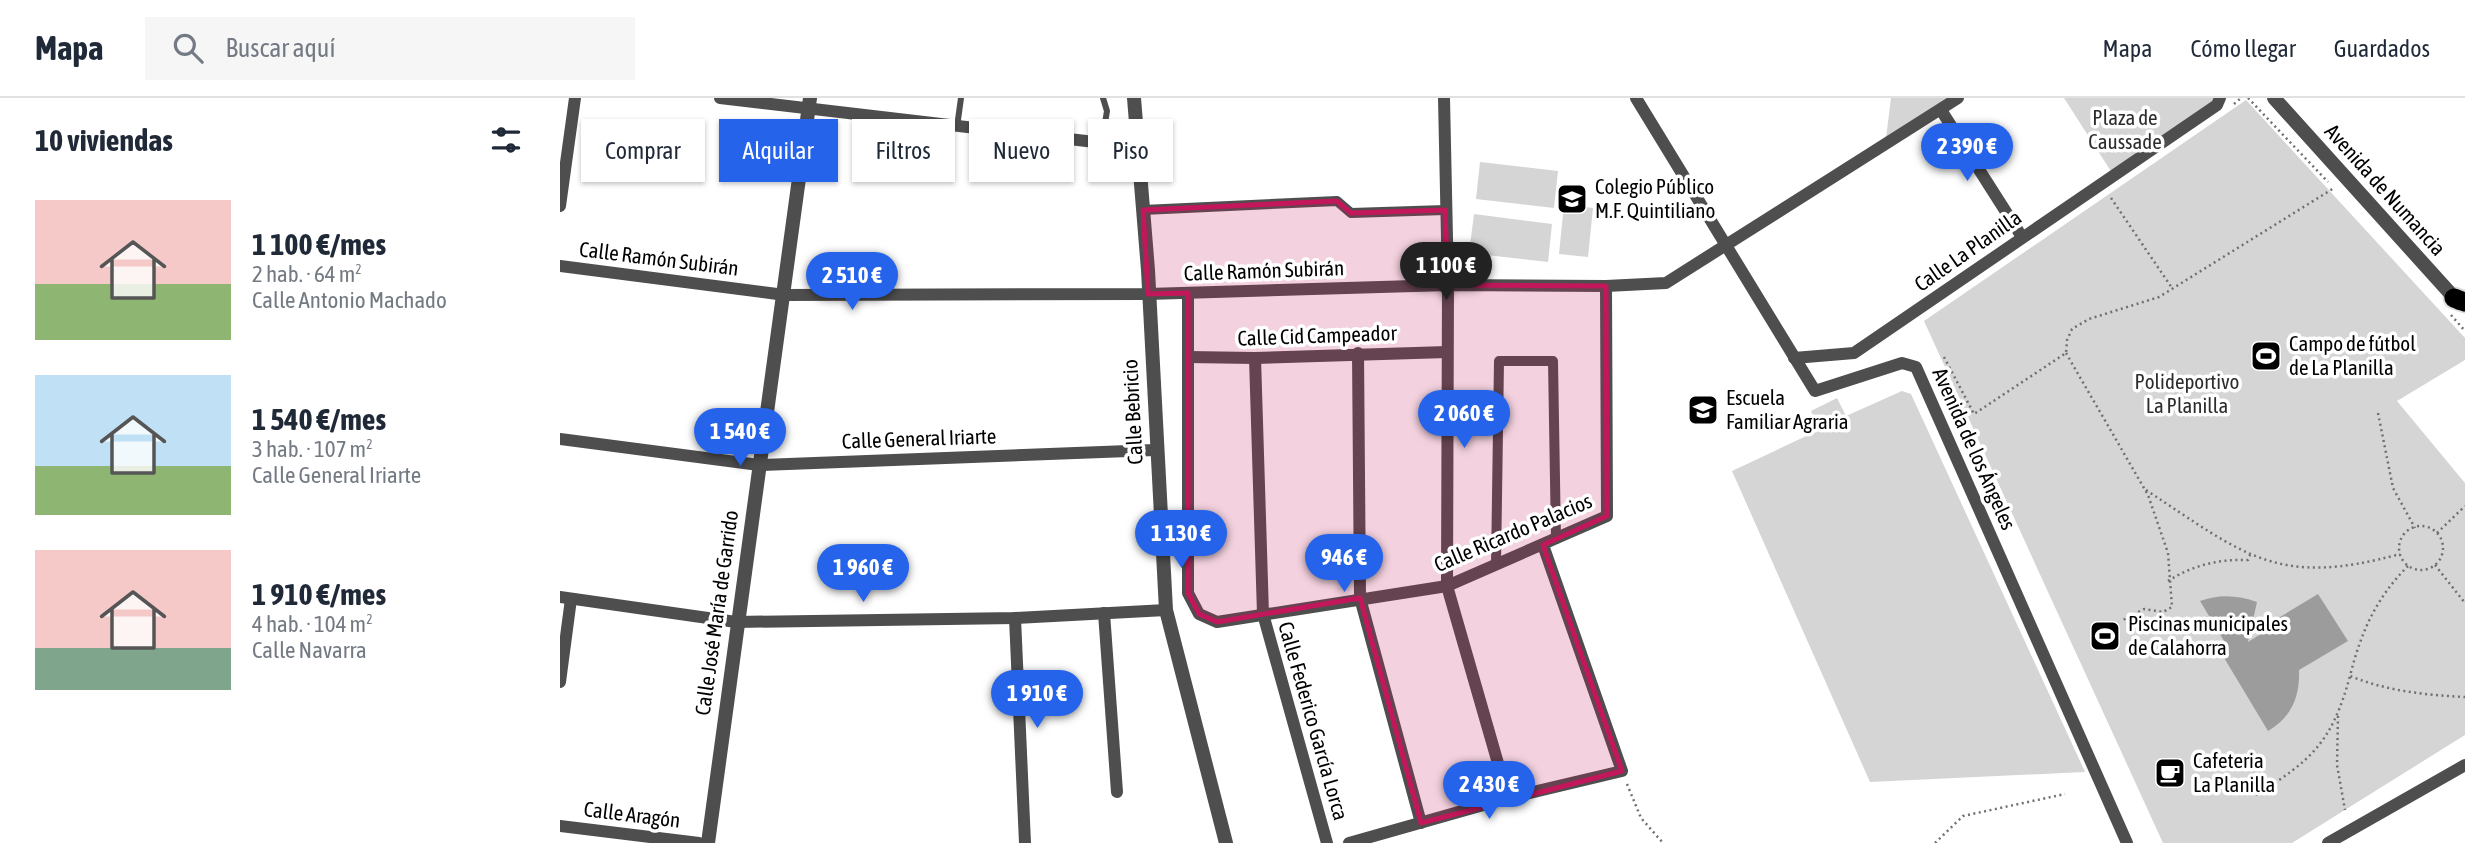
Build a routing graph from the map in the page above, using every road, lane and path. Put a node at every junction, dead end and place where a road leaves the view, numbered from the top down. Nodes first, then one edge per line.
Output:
1 (575, 98) edge
2 (720, 98) edge
3 (961, 98) edge
4 (1103, 98) edge
5 (1134, 98) edge
6 (1444, 98) edge
7 (1636, 98) edge
8 (1958, 98) edge
9 (2220, 98) edge
10 (2274, 98) edge
11 (809, 104) edge
12 (1941, 110) junction
13 (1106, 119) edge
14 (1135, 119) edge
15 (957, 127) junction
16 (1088, 142) edge
17 (1140, 182) edge
18 (2334, 188) dead end
19 (2111, 198) dead end
20 (560, 206) edge
21 (1143, 210) junction
22 (1444, 210) junction
23 (2022, 237) junction
24 (1726, 248) junction
25 (560, 266) edge
26 (1448, 285) junction
27 (1606, 286) junction
28 (2172, 288) junction
29 (1188, 293) junction
30 (1148, 294) junction
31 (785, 295) junction
32 (2461, 303) edge
33 (1447, 352) junction
34 (2066, 353) junction
35 (1358, 354) junction
36 (1188, 357) junction
37 (1944, 357) dead end
38 (1255, 358) junction
39 (1794, 358) junction
40 (2378, 413) dead end
41 (560, 439) edge
42 (1155, 450) junction
43 (758, 465) junction
44 (2144, 488) junction
45 (2465, 506) edge
46 (2415, 528) junction
47 (2437, 533) junction
48 (1556, 539) junction
49 (1543, 545) junction
50 (2400, 554) junction
51 (2250, 555) junction
52 (1496, 565) junction
53 (2435, 565) junction
54 (2408, 566) junction
55 (2168, 581) junction
56 (1447, 586) junction
57 (565, 598) edge
58 (1360, 598) junction
59 (2465, 603) edge
60 (1166, 610) junction
61 (1104, 613) junction
62 (1263, 614) junction
63 (1015, 618) junction
64 (2123, 620) dead end
65 (736, 622) junction
66 (2350, 676) junction
67 (560, 682) edge
68 (2465, 697) edge
69 (2339, 712) junction
70 (2465, 765) edge
71 (1622, 771) junction
72 (1117, 792) dead end
73 (2065, 794) dead end
74 (2256, 795) dead end
75 (1508, 798) junction
76 (2345, 810) dead end
77 (1421, 822) junction
78 (560, 825) edge
79 (699, 843) edge
80 (708, 843) edge
81 (1025, 843) edge
82 (1226, 843) edge
83 (1327, 843) edge
84 (1349, 843) edge
85 (1663, 843) edge
86 (1935, 843) edge
87 (2127, 843) edge
88 (2328, 843) edge

1 - 20 street
2 - 11 street
3 - 15 lane
4 - 13 lane
5 - 14 street, Calle Bebricio
6 - 22 street
7 - 24 street, Avenida de los Ángeles
8 - 12 street, Calle Ramón Subirán
9 - 23 street, Calle La Planilla
10 - 32 street, Avenida de Numancia
11 - 15 street
11 - 31 street, Calle José María de Garrido
12 - 23 street
12 - 24 street, Calle Ramón Subirán
15 - 16 street
17 - 21 street, Calle Bebricio
18 - 28 path
19 - 28 path
21 - 22 street
21 - 30 street, Calle Bebricio
22 - 26 street
23 - 39 street, Calle La Planilla
24 - 27 street, Calle Ramón Subirán
24 - 39 street, Avenida de los Ángeles
25 - 31 street, Calle Ramón Subirán
26 - 27 street, Calle Ramón Subirán
26 - 29 street, Calle Ramón Subirán
26 - 33 street
27 - 48 street, Calle Ricardo Palacios
28 - 34 path
29 - 30 street, Calle Ramón Subirán
29 - 36 street, Calle Ricardo Palacios
30 - 31 street, Calle Ramón Subirán
30 - 42 street, Calle Bebricio
31 - 43 street, Calle José María de Garrido
33 - 35 street, Calle Cid Campeador
33 - 56 street
34 - 37 path
34 - 44 path
35 - 38 street, Calle Cid Campeador
35 - 58 street
36 - 38 street, Calle Cid Campeador
36 - 62 street, Calle Ricardo Palacios
38 - 62 street, Calle Federico García Lorca
39 - 87 street, Avenida de los Ángeles
40 - 46 path
41 - 43 street, Calle General Iriarte
42 - 43 street, Calle General Iriarte
42 - 60 street, Calle Bebricio
43 - 65 street, Calle José María de Garrido
44 - 51 path
44 - 55 path
45 - 47 path
46 - 47 path
46 - 50 path
47 - 53 path
48 - 49 street, Calle Ricardo Palacios
48 - 52 street
49 - 52 street, Calle Ricardo Palacios
49 - 71 street
50 - 51 path
50 - 54 path
51 - 55 path
52 - 56 street, Calle Ricardo Palacios
53 - 54 path
53 - 59 path
54 - 66 path
55 - 64 path
56 - 58 street, Calle Ricardo Palacios
56 - 75 street
57 - 65 street
57 - 67 street
58 - 62 street, Calle Ricardo Palacios
58 - 77 street
60 - 61 street
60 - 82 street, Calle Bebricio
61 - 63 street
61 - 72 street
62 - 83 street, Calle Federico García Lorca
63 - 65 street
63 - 81 street
65 - 80 street, Calle José María de Garrido
66 - 68 path
66 - 69 path
69 - 74 path
69 - 76 path
70 - 88 street
71 - 75 street
71 - 85 path
73 - 86 path
75 - 77 street
77 - 84 street
78 - 79 street, Calle Aragón

